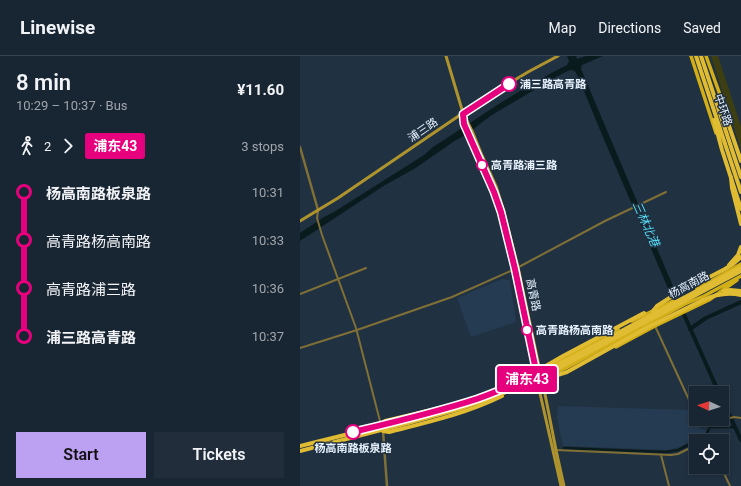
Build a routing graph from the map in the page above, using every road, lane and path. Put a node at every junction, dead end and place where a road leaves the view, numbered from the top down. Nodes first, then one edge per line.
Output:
1 (446, 56) edge
2 (558, 56) edge
3 (691, 56) edge
4 (696, 56) edge
5 (701, 56) edge
6 (706, 56) edge
7 (716, 100) junction
8 (710, 102) junction
9 (463, 114) junction
10 (300, 147) edge
11 (741, 156) edge
12 (741, 161) edge
13 (741, 176) edge
14 (730, 177) junction
15 (666, 192) dead end
16 (741, 192) edge
17 (741, 209) edge
18 (318, 210) junction
19 (300, 221) edge
20 (741, 224) edge
21 (741, 247) edge
22 (741, 257) edge
23 (741, 263) edge
24 (741, 267) edge
25 (366, 268) dead end
26 (516, 268) junction
27 (713, 275) junction
28 (741, 275) edge
29 (339, 279) junction
30 (700, 289) junction
31 (741, 291) edge
32 (690, 293) junction
33 (300, 294) edge
34 (741, 295) edge
35 (710, 297) junction
36 (683, 301) junction
37 (675, 308) junction
38 (655, 309) junction
39 (644, 316) junction
40 (660, 318) junction
41 (637, 319) junction
42 (672, 319) junction
43 (655, 326) junction
44 (357, 330) junction
45 (605, 342) junction
46 (300, 348) edge
47 (540, 369) junction
48 (538, 380) junction
49 (532, 382) junction
50 (514, 390) junction
51 (493, 392) junction
52 (502, 396) junction
53 (492, 397) junction
54 (482, 398) junction
55 (689, 400) edge
56 (741, 418) edge
57 (729, 419) edge
58 (382, 428) junction
59 (300, 445) edge
60 (689, 448) edge
61 (554, 450) junction
62 (300, 451) edge
63 (661, 455) junction
64 (724, 474) edge
65 (388, 486) edge
66 (561, 486) edge
67 (564, 486) edge
68 (669, 486) edge
69 (730, 486) edge

1 - 9 main road, 高青路
2 - 9 main road, 浦三路
3 - 17 main road
4 - 8 highway, 中环路
5 - 7 highway, 中环路
6 - 11 main road
7 - 12 highway
7 - 13 highway, 中环路
8 - 14 highway
8 - 16 highway, 中环路
9 - 18 main road, 浦三路
9 - 26 main road, 高青路
9 - 26 main road, 高青路
10 - 18 street
14 - 17 highway, bridge
14 - 20 highway, bridge
15 - 26 street
18 - 19 main road, 浦三路
18 - 29 street
21 - 27 highway
22 - 27 highway
23 - 30 main road, 杨高南路
23 - 32 main road, 杨高南路
24 - 30 highway, 杨高南路
25 - 29 street
26 - 44 street
26 - 47 main road, 高青路
26 - 48 main road, 高青路
27 - 30 highway
28 - 30 highway, 杨高南路
28 - 36 main road, 杨高南路
28 - 37 main road, 杨高南路
29 - 33 street
29 - 44 street
30 - 32 main road, 杨高南路
30 - 36 highway, 杨高南路
30 - 36 highway, 杨高南路
30 - 38 highway
31 - 35 highway, bridge
32 - 36 main road, 杨高南路
34 - 35 highway, bridge
35 - 37 highway, bridge
36 - 37 highway, 杨高南路
37 - 38 main road, 杨高南路
37 - 39 highway, 杨高南路
37 - 40 highway, 杨高南路
37 - 40 highway
37 - 42 main road
38 - 39 highway, 杨高南路
38 - 41 main road, 杨高南路
39 - 41 main road, 杨高南路
39 - 45 highway, 杨高南路
39 - 51 highway, 杨高南路, bridge
40 - 42 main road, 杨高南路
40 - 45 highway, 杨高南路
40 - 48 main road, 杨高南路
40 - 52 highway, 杨高南路, bridge
41 - 47 main road, 杨高南路
41 - 47 main road
42 - 43 main road, 杨高南路
43 - 48 main road, 杨高南路
43 - 55 street
44 - 46 street
44 - 58 street
45 - 53 highway, 杨高南路, bridge
45 - 54 highway, 杨高南路, bridge
47 - 48 main road
48 - 49 main road, 杨高南路
48 - 49 main road
48 - 50 main road, 杨高南路
48 - 58 main road, 杨高南路
48 - 61 main road, 高青路
48 - 61 main road, 高青路
49 - 50 main road, 杨高南路
50 - 58 main road, 杨高南路
51 - 54 highway, 杨高南路, bridge
51 - 58 highway, bridge
52 - 53 highway, 杨高南路, bridge
52 - 58 highway, bridge
53 - 62 highway, 杨高南路, bridge
54 - 59 highway, 杨高南路, bridge
56 - 57 street
58 - 59 main road, 杨高南路
58 - 62 main road, 杨高南路
58 - 65 street
60 - 63 street
61 - 63 street
61 - 66 main road, 高青路
61 - 67 main road, 高青路
63 - 68 street
64 - 69 street

